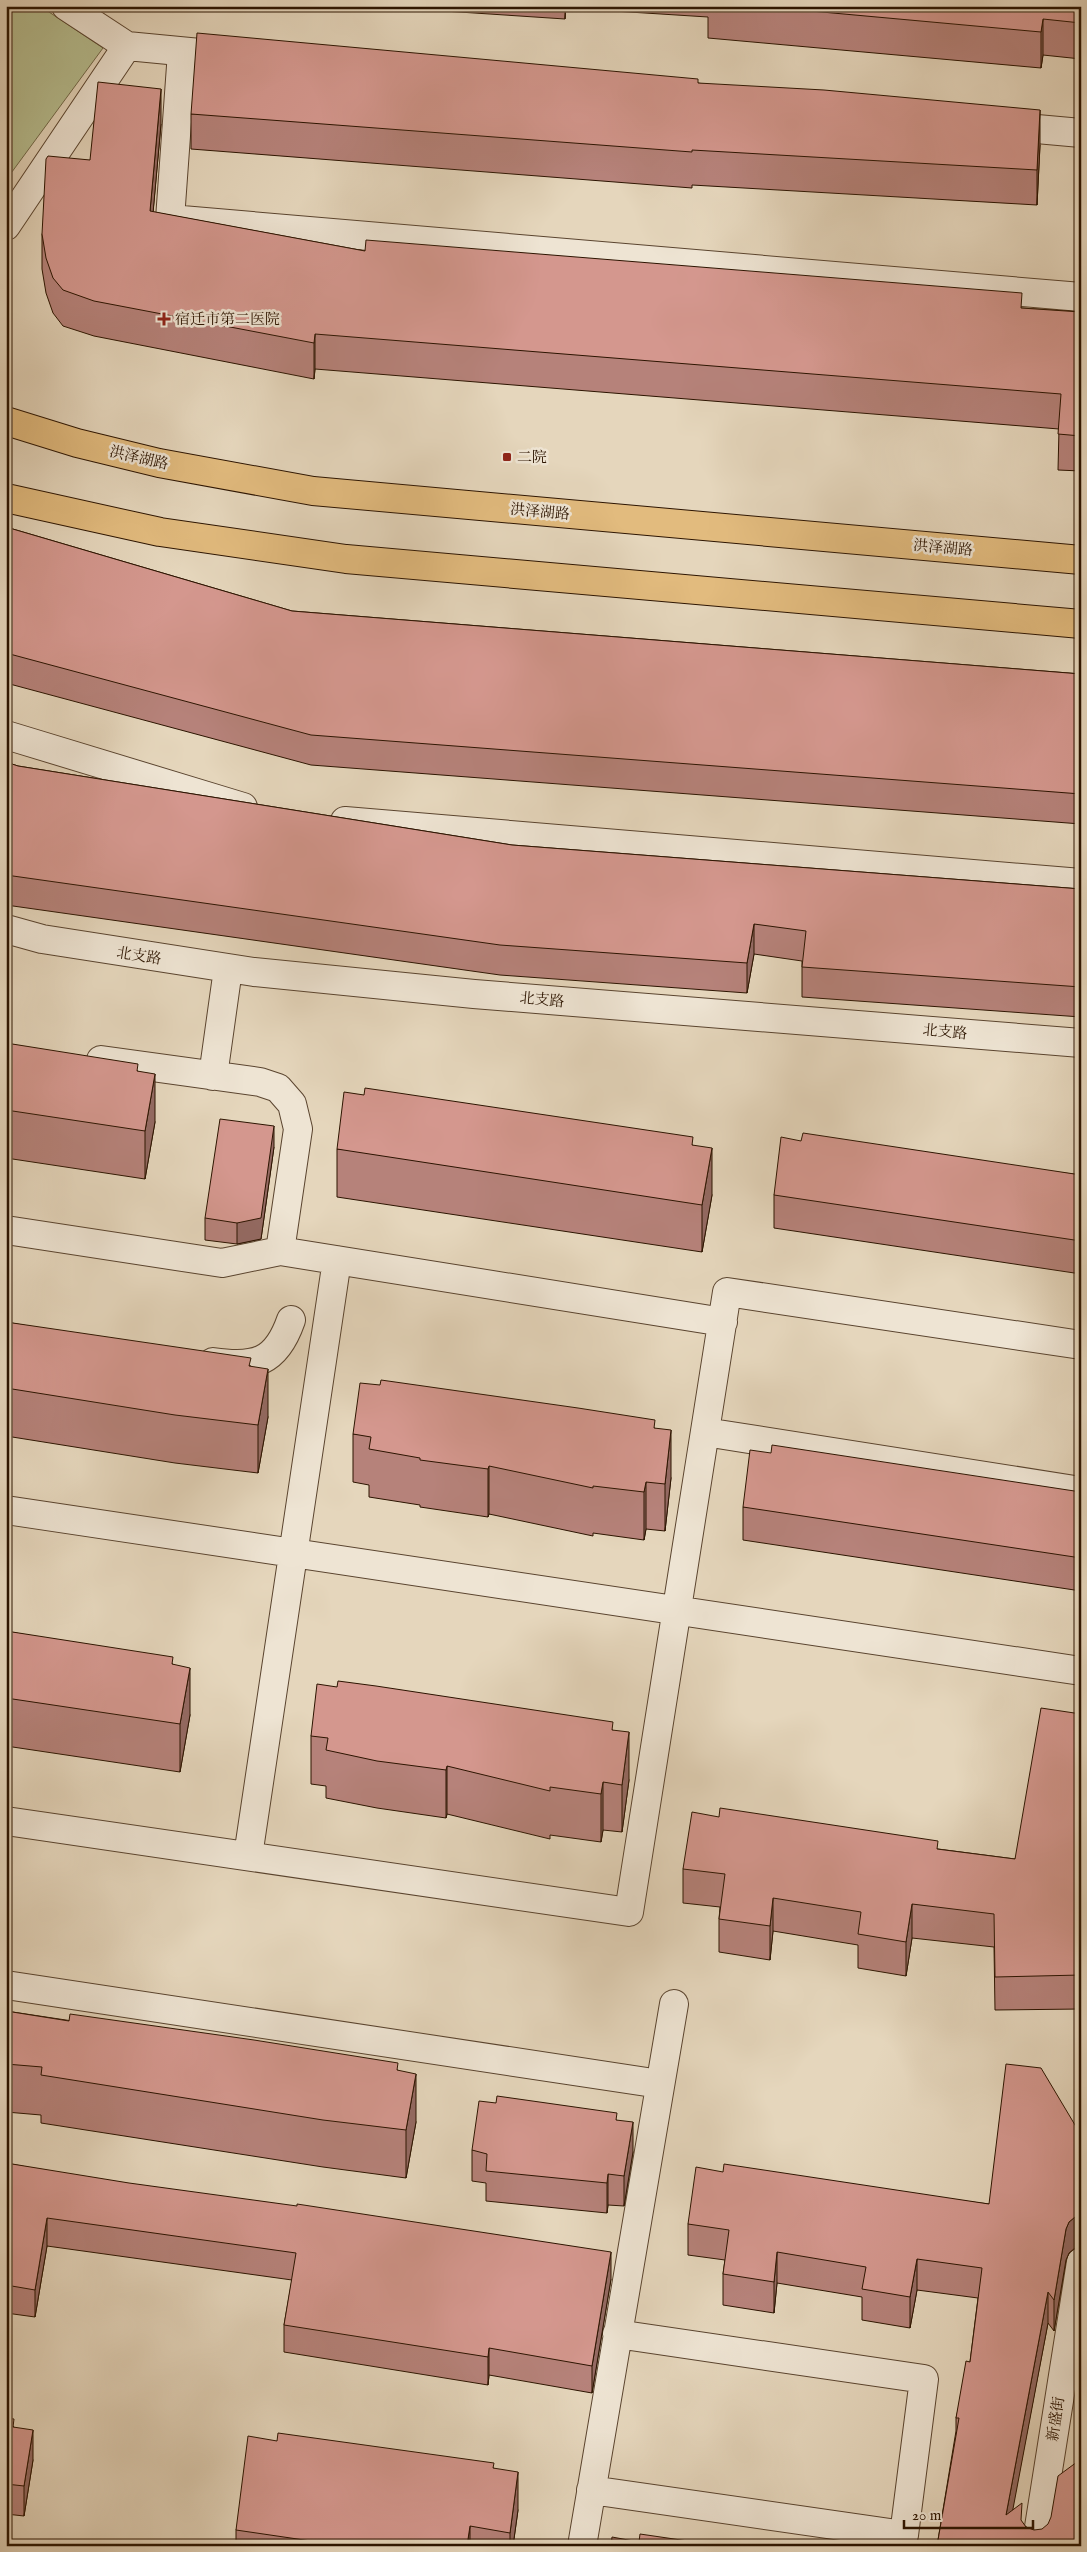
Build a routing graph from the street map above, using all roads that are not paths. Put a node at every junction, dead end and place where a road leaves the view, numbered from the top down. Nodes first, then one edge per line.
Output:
1 (66, 6) edge
2 (127, 46) junction
3 (182, 52) junction
4 (221, 55) edge
5 (973, 123) edge
6 (1081, 133) edge
7 (6, 226) edge
8 (1081, 297) edge
9 (6, 421) edge
10 (6, 498) edge
11 (1081, 560) edge
12 (1081, 624) edge
13 (6, 735) edge
14 (268, 812) edge
15 (322, 819) edge
16 (1081, 883) edge
17 (6, 928) edge
18 (228, 969) junction
19 (1081, 1044) edge
20 (75, 1057) edge
21 (214, 1076) junction
22 (6, 1230) edge
23 (280, 1251) junction
24 (337, 1260) junction
25 (291, 1320) dead end
26 (723, 1322) junction
27 (1081, 1345) edge
28 (191, 1358) edge
29 (705, 1432) junction
30 (1081, 1491) edge
31 (6, 1510) edge
32 (676, 1611) junction
33 (1081, 1670) edge
34 (6, 1821) edge
35 (248, 1856) junction
36 (6, 1985) edge
37 (674, 2004) dead end
38 (660, 2084) junction
39 (1081, 2262) edge
40 (618, 2334) junction
41 (591, 2490) junction
42 (582, 2546) edge
43 (1036, 2546) edge

1 - 2 street
2 - 3 street
2 - 7 street
3 - 4 street
3 - 8 street
5 - 6 street
9 - 11 main road, 洪泽湖路
10 - 12 main road
13 - 14 street
15 - 16 street
17 - 18 street, 北支路
18 - 19 street, 北支路
18 - 21 street
20 - 21 street
21 - 23 street
22 - 23 street
23 - 24 street
24 - 26 street
24 - 35 street
25 - 28 street
26 - 27 street
26 - 29 street
29 - 30 street
29 - 32 street
31 - 32 street
32 - 33 street
32 - 35 street
34 - 35 street
36 - 38 street
37 - 38 street
38 - 40 street
39 - 43 street, 新盛街
40 - 41 street
40 - 41 street
41 - 42 street

